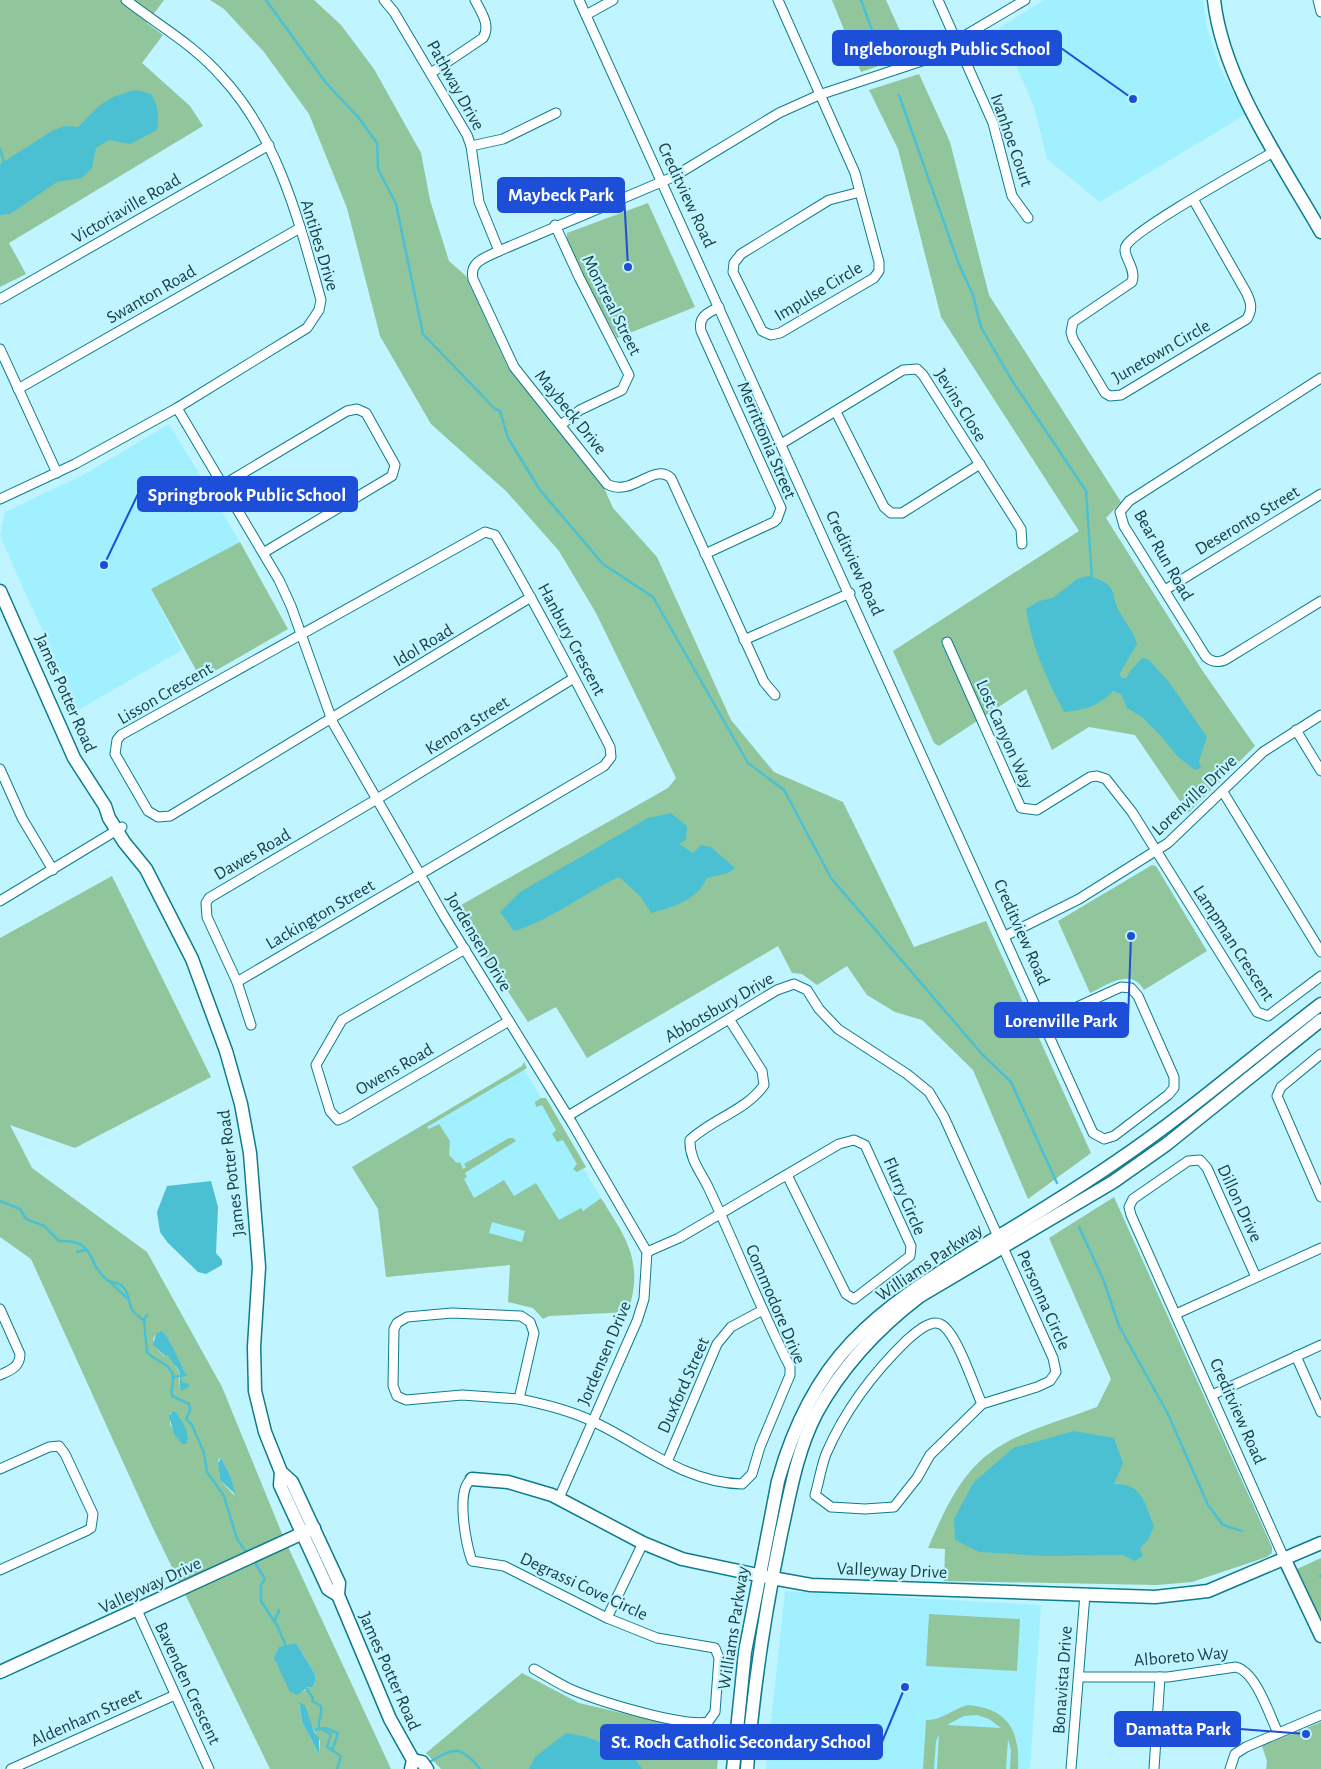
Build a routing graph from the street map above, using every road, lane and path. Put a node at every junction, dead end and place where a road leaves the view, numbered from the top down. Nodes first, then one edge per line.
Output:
1 (126, 0) edge
2 (384, 0) edge
3 (475, 0) edge
4 (579, 0) edge
5 (613, 0) edge
6 (778, 0) edge
7 (938, 0) edge
8 (1025, 0) edge
9 (1214, 0) edge
10 (1318, 0) edge
11 (1321, 12) edge
12 (586, 16) junction
13 (957, 43) junction
14 (431, 72) junction
15 (819, 95) junction
16 (556, 113) dead end
17 (268, 145) junction
18 (471, 146) junction
19 (1275, 152) junction
20 (662, 182) junction
21 (860, 192) junction
22 (1193, 199) junction
23 (1028, 218) dead end
24 (555, 226) junction
25 (300, 228) junction
26 (1321, 232) edge
27 (499, 251) junction
28 (0, 299) edge
29 (719, 307) junction
30 (0, 350) edge
31 (1321, 378) edge
32 (18, 389) junction
33 (177, 408) junction
34 (836, 412) junction
35 (561, 425) junction
36 (781, 444) junction
37 (980, 464) junction
38 (57, 473) junction
39 (223, 485) junction
40 (1321, 494) edge
41 (0, 499) edge
42 (1022, 544) dead end
43 (263, 553) junction
44 (705, 554) junction
45 (1165, 590) junction
46 (0, 591) edge
47 (850, 593) junction
48 (531, 598) junction
49 (1321, 601) edge
50 (302, 635) junction
51 (744, 640) junction
52 (947, 642) dead end
53 (574, 678) junction
54 (775, 695) dead end
55 (1321, 715) edge
56 (332, 720) junction
57 (1296, 730) junction
58 (0, 769) edge
59 (1321, 771) edge
60 (1223, 792) junction
61 (377, 800) junction
62 (119, 829) junction
63 (1156, 851) junction
64 (53, 870) junction
65 (420, 875) junction
66 (0, 901) edge
67 (1005, 936) junction
68 (465, 949) junction
69 (1321, 952) edge
70 (1321, 976) edge
71 (237, 982) junction
72 (1321, 1004) edge
73 (729, 1019) junction
74 (1321, 1020) edge
75 (509, 1021) junction
76 (1044, 1022) junction
77 (251, 1025) dead end
78 (1321, 1054) edge
79 (568, 1116) junction
80 (787, 1175) junction
81 (1321, 1197) edge
82 (1133, 1199) joint
83 (720, 1214) junction
84 (1001, 1243) junction
85 (1321, 1248) edge
86 (647, 1252) junction
87 (1256, 1277) junction
88 (0, 1309) edge
89 (761, 1311) junction
90 (1176, 1314) junction
91 (1321, 1345) edge
92 (1296, 1356) junction
93 (0, 1375) edge
94 (1212, 1395) junction
95 (519, 1399) junction
96 (982, 1404) junction
97 (1321, 1412) edge
98 (593, 1421) junction
99 (667, 1462) junction
100 (0, 1469) edge
101 (281, 1472) junction
102 (472, 1479) joint
103 (559, 1498) junction
104 (314, 1528) junction
105 (302, 1534) junction
106 (643, 1543) junction
107 (1321, 1543) edge
108 (1284, 1558) junction
109 (0, 1570) edge
110 (758, 1575) junction
111 (772, 1578) junction
112 (1085, 1594) junction
113 (338, 1595) junction
114 (137, 1610) junction
115 (606, 1618) junction
116 (1321, 1636) edge
117 (534, 1669) dead end
118 (0, 1672) edge
119 (1078, 1676) junction
120 (1160, 1677) junction
121 (175, 1695) junction
122 (1321, 1715) edge
123 (1278, 1733) junction
124 (412, 1764) edge
125 (11, 1769) edge
126 (209, 1769) edge
127 (427, 1769) edge
128 (733, 1769) edge
129 (747, 1769) edge
130 (1071, 1769) edge
131 (1154, 1769) edge
132 (1230, 1769) edge

1 - 17 street, Antibes Drive
2 - 14 street, Pathway Drive
3 - 14 street
4 - 12 street, Creditview Road
5 - 12 street
6 - 15 street, Impulse Circle
7 - 13 street, Ivanhoe Court
8 - 13 street, Maybeck Drive
9 - 19 main road
10 - 11 street
12 - 20 street, Creditview Road
13 - 15 street, Maybeck Drive
13 - 23 street, Ivanhoe Court
14 - 18 street, Pathway Drive
15 - 20 street, Maybeck Drive
15 - 21 street, Impulse Circle
16 - 18 street
17 - 25 street, Antibes Drive
17 - 28 street, Victoriaville Road
18 - 27 street, Pathway Drive
19 - 22 street, Junetown Circle
19 - 26 main road
20 - 24 street, Maybeck Drive
20 - 29 street, Creditview Road
21 - 21 street, Impulse Circle
22 - 22 street, Junetown Circle
24 - 27 street, Maybeck Drive
24 - 35 street, Montreal Street
25 - 32 street, Swanton Road
25 - 33 street, Antibes Drive
27 - 35 street, Maybeck Drive
29 - 36 street, Creditview Road
29 - 44 street, Merrittonia Street
30 - 32 street
31 - 45 street, Bear Run Road
32 - 38 street
33 - 38 street, Antibes Drive
33 - 39 street, Jordensen Drive
34 - 36 street, Jevins Close
34 - 37 street, Jevins Close
34 - 37 street
35 - 44 street, Maybeck Drive
36 - 47 street, Creditview Road
37 - 42 street, Jevins Close
38 - 41 street, Antibes Drive
39 - 43 street, Jordensen Drive
39 - 43 street
40 - 45 street, Deseronto Street
43 - 50 street, Jordensen Drive
44 - 51 street, Maybeck Drive
45 - 49 street, Bear Run Road
46 - 62 main road, James Potter Road
47 - 51 street
47 - 67 street, Creditview Road
48 - 50 street, Hanbury Crescent
48 - 53 street, Hanbury Crescent
48 - 56 street, Idol Road
50 - 56 street, Jordensen Drive
50 - 56 street, Lisson Crescent
51 - 54 street, Maybeck Drive
52 - 63 street, Lost Canyon Way
53 - 61 street, Kenora Street
53 - 65 street, Hanbury Crescent
55 - 57 street, Lorenville Drive
56 - 61 street, Jordensen Drive
57 - 59 street
57 - 60 street, Lorenville Drive
58 - 64 street
60 - 63 street, Lorenville Drive
60 - 69 street
61 - 65 street, Jordensen Drive
61 - 71 street, Dawes Road
62 - 64 street
62 - 101 main road, James Potter Road
63 - 67 street, Lorenville Drive
63 - 70 street, Lampman Crescent
64 - 66 street
65 - 68 street, Jordensen Drive
65 - 71 street, Lackington Street
67 - 76 street, Creditview Road
68 - 75 street, Jordensen Drive
68 - 75 street, Owens Road
71 - 77 street, Dawes Road
72 - 84 main road, Williams Parkway
73 - 79 street, Abbotsbury Drive
73 - 83 street, Commodore Drive
73 - 84 street, Abbotsbury Drive
74 - 84 main road, Williams Parkway
75 - 79 street, Jordensen Drive
76 - 76 street, Creditview Road
78 - 81 street
79 - 86 street, Jordensen Drive
80 - 80 street, Flurry Circle
80 - 83 street, Flurry Circle
82 - 87 street, Dillon Drive
82 - 90 street, Creditview Road
83 - 86 street, Flurry Circle
83 - 89 street, Commodore Drive
84 - 96 street, Personna Circle
84 - 110 main road, Williams Parkway
84 - 111 main road, Williams Parkway
85 - 87 street
86 - 98 street, Jordensen Drive
87 - 90 street
88 - 93 street
89 - 99 street, Duxford Street
89 - 99 street, Commodore Drive
90 - 94 street, Creditview Road
91 - 92 street
92 - 94 street
92 - 97 street
94 - 108 street, Creditview Road
95 - 95 street, Commodore Drive
95 - 98 street, Commodore Drive
96 - 96 street, Personna Circle
98 - 99 street, Commodore Drive
98 - 103 street, Jordensen Drive
100 - 109 street
101 - 104 main road, James Potter Road
101 - 105 main road, James Potter Road
102 - 103 main road, Valleyway Drive
102 - 115 street, Degrassi Cove Circle
103 - 106 main road, Valleyway Drive
104 - 105 main road, Valleyway Drive
104 - 113 main road, James Potter Road
105 - 113 main road, James Potter Road
105 - 114 main road, Valleyway Drive
106 - 110 main road, Valleyway Drive
106 - 115 street
107 - 108 main road, Valleyway Drive
108 - 112 main road, Valleyway Drive
108 - 116 main road, Creditview Road
110 - 111 main road, Valleyway Drive
110 - 128 main road, Williams Parkway
111 - 112 main road, Valleyway Drive
111 - 129 main road, Williams Parkway
112 - 119 street, Bonavista Drive
113 - 124 main road, James Potter Road
114 - 118 main road, Valleyway Drive
114 - 121 street, Bavenden Crescent
115 - 117 street, Degrassi Cove Circle
119 - 120 street, Alboreto Way
119 - 130 street, Bonavista Drive
120 - 123 street, Alboreto Way
120 - 131 street
121 - 125 street, Aldenham Street
121 - 126 street, Bavenden Crescent
122 - 123 street
123 - 132 street
124 - 127 main road, James Potter Road

